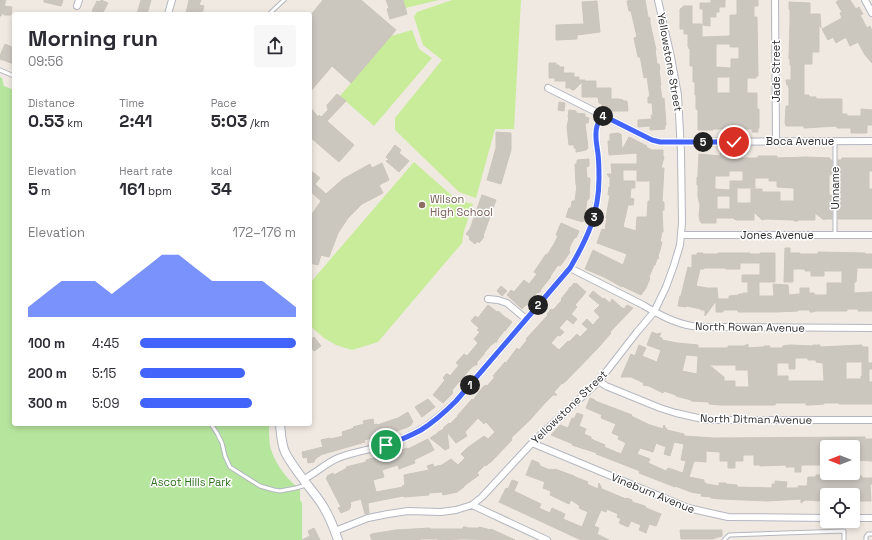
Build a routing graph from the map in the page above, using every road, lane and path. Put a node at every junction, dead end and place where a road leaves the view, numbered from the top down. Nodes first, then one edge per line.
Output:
1 (172, 0) edge
2 (284, 0) edge
3 (658, 0) edge
4 (776, 0) edge
5 (865, 0) edge
6 (169, 12) edge
7 (272, 12) edge
8 (872, 13) edge
9 (0, 70) edge
10 (12, 75) edge
11 (548, 88) dead end
12 (602, 115) junction
13 (776, 141) junction
14 (835, 141) junction
15 (872, 141) edge
16 (681, 142) junction
17 (681, 235) junction
18 (835, 235) junction
19 (872, 235) edge
20 (570, 268) junction
21 (488, 299) dead end
22 (654, 312) junction
23 (526, 319) junction
24 (872, 328) edge
25 (599, 381) junction
26 (872, 420) edge
27 (213, 426) edge
28 (280, 426) edge
29 (532, 443) junction
30 (305, 482) junction
31 (472, 505) junction
32 (820, 518) edge
33 (860, 518) edge
34 (872, 518) edge
35 (335, 531) junction
36 (872, 534) edge
37 (338, 540) edge
38 (547, 540) edge
39 (724, 540) edge
40 (844, 540) edge
41 (866, 540) edge

1 - 6 street
2 - 7 lane
3 - 16 street, Yellowstone Street
4 - 13 street, Jade Street
5 - 8 street
9 - 10 lane
11 - 12 street, Boca Avenue
12 - 16 street, Boca Avenue
12 - 20 street
13 - 14 street, Boca Avenue
13 - 16 street, Boca Avenue
14 - 15 street, Boca Avenue
14 - 18 lane, Unname
16 - 17 street, Yellowstone Street
17 - 18 street, Jones Avenue
17 - 22 street, Yellowstone Street
18 - 19 street, Jones Avenue
20 - 22 street, North Rowan Avenue
20 - 23 street
21 - 23 street
22 - 24 street, North Rowan Avenue
22 - 25 street, Yellowstone Street
23 - 30 street
25 - 26 street, North Ditman Avenue
25 - 29 street, Yellowstone Street
27 - 30 lane
28 - 30 street
29 - 31 street, Yellowstone Street
29 - 32 street, Vineburn Avenue
30 - 35 street
31 - 35 street, Yellowstone Street
31 - 38 street
33 - 34 street
35 - 37 street
36 - 41 lane
39 - 40 lane

